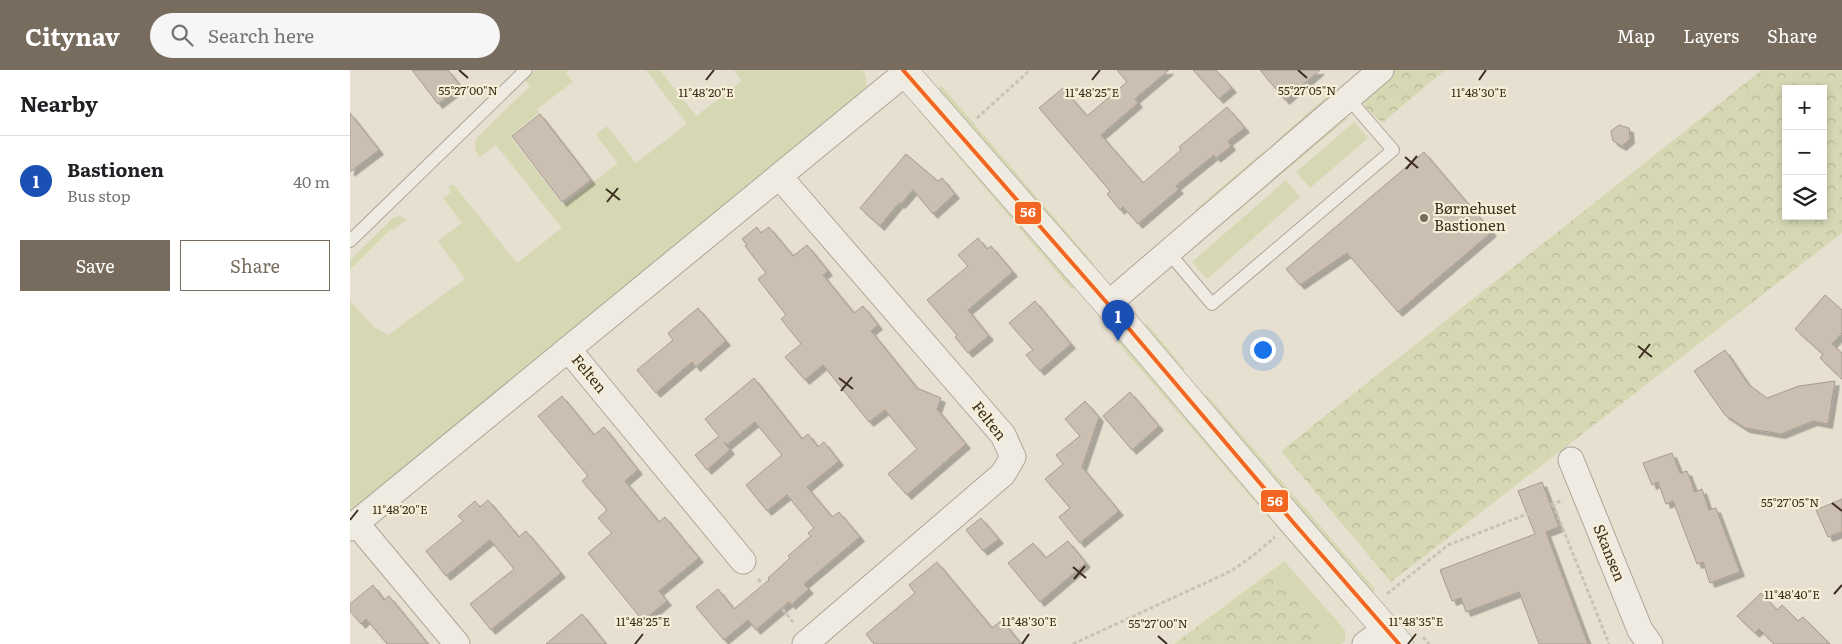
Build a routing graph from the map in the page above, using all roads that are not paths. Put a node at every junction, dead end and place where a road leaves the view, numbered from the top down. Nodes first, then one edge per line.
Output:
1 (526, 70) edge
2 (904, 71) edge
3 (1378, 71) edge
4 (1348, 98) junction
5 (779, 176) junction
6 (350, 241) edge
7 (1169, 253) junction
8 (1108, 304) junction
9 (568, 349) junction
10 (1571, 460) dead end
11 (353, 526) edge
12 (743, 561) road end
13 (1380, 631) edge
14 (807, 642) edge
15 (457, 644) edge
16 (1650, 644) edge

1 - 6 lane
2 - 5 street, Felten
2 - 8 street
3 - 4 street
4 - 7 street
4 - 7 lane
5 - 9 street, Felten
5 - 14 street, Felten
7 - 8 street
8 - 13 street
9 - 11 street, Felten
9 - 12 street, Felten
10 - 16 street, Skansen
11 - 15 street, Felten

